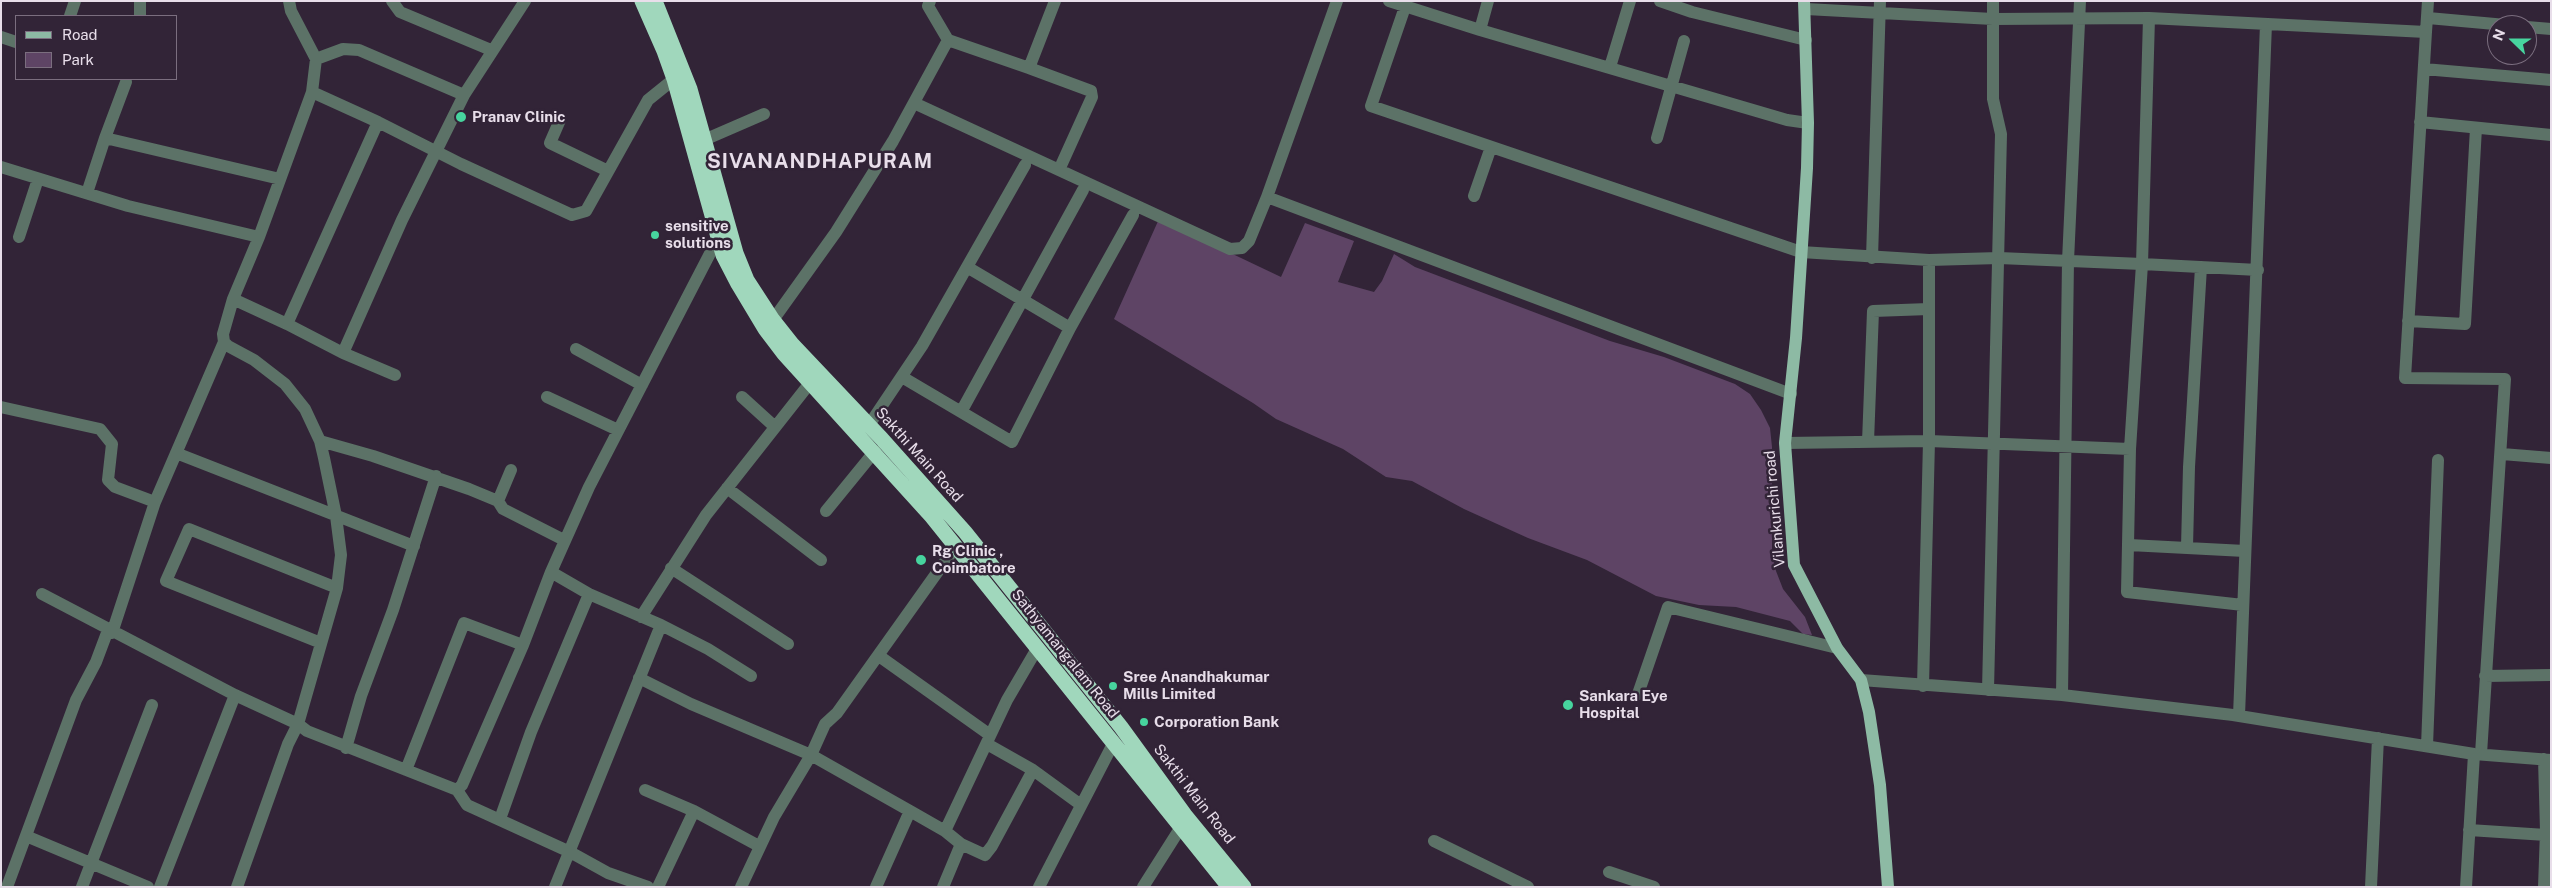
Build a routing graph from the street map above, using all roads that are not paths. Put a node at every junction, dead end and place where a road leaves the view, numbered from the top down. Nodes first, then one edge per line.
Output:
1 (75, 1) edge
2 (140, 1) edge
3 (290, 1) edge
4 (392, 1) edge
5 (525, 1) edge
6 (642, 1) edge
7 (655, 1) edge
8 (930, 1) edge
9 (1055, 1) edge
10 (1337, 1) edge
11 (1389, 1) edge
12 (1488, 1) edge
13 (1630, 1) edge
14 (1660, 1) edge
15 (1880, 1) edge
16 (1993, 1) edge
17 (2080, 1) edge
18 (2428, 1) edge
19 (1805, 5) edge
20 (1405, 7) junction
21 (1880, 14) junction
22 (70, 15) edge
23 (140, 15) edge
24 (2080, 17) junction
25 (2149, 18) junction
26 (2428, 18) junction
27 (1993, 19) junction
28 (2487, 23) edge
29 (2266, 24) junction
30 (2537, 28) edge
31 (2551, 29) edge
32 (1480, 30) junction
33 (2426, 32) junction
34 (1, 37) edge
35 (948, 40) junction
36 (1806, 40) junction
37 (1684, 41) dead end
38 (15, 42) edge
39 (491, 50) junction
40 (316, 59) junction
41 (1610, 66) junction
42 (1029, 68) junction
43 (2424, 70) junction
44 (124, 80) edge
45 (674, 80) junction
46 (2551, 80) edge
47 (1672, 85) junction
48 (312, 92) junction
49 (464, 95) junction
50 (914, 103) junction
51 (764, 114) dead end
52 (560, 120) dead end
53 (378, 122) junction
54 (2420, 122) junction
55 (1808, 123) junction
56 (2476, 128) junction
57 (2551, 135) edge
58 (105, 138) junction
59 (1657, 138) dead end
60 (704, 140) junction
61 (1490, 146) junction
62 (437, 150) junction
63 (1025, 165) dead end
64 (1, 167) edge
65 (608, 170) junction
66 (1059, 170) junction
67 (280, 178) junction
68 (38, 179) junction
69 (1083, 190) dead end
70 (87, 193) junction
71 (1474, 196) dead end
72 (1267, 197) junction
73 (1133, 215) dead end
74 (18, 237) dead end
75 (259, 237) junction
76 (718, 238) junction
77 (1801, 252) junction
78 (1872, 258) junction
79 (1999, 258) junction
80 (1929, 260) junction
81 (2068, 261) junction
82 (2142, 264) junction
83 (967, 267) junction
84 (2201, 267) junction
85 (2258, 270) junction
86 (232, 299) junction
87 (1022, 300) junction
88 (1929, 309) junction
89 (773, 320) junction
90 (2408, 322) junction
91 (287, 324) junction
92 (1070, 328) junction
93 (224, 342) junction
94 (576, 349) dead end
95 (342, 353) junction
96 (395, 375) dead end
97 (902, 377) junction
98 (810, 383) junction
99 (642, 385) junction
100 (1791, 394) junction
101 (547, 397) dead end
102 (742, 397) dead end
103 (1, 408) edge
104 (961, 412) junction
105 (869, 425) junction
106 (775, 427) junction
107 (618, 430) junction
108 (320, 441) junction
109 (1929, 441) junction
110 (1868, 442) junction
111 (1785, 443) junction
112 (1995, 444) junction
113 (2064, 448) junction
114 (2130, 449) junction
115 (875, 451) junction
116 (176, 453) junction
117 (2502, 454) junction
118 (2551, 458) edge
119 (2438, 460) dead end
120 (511, 470) dead end
121 (436, 476) junction
122 (727, 488) junction
123 (498, 501) junction
124 (156, 502) junction
125 (826, 511) dead end
126 (336, 516) junction
127 (949, 525) junction
128 (564, 540) junction
129 (2129, 545) junction
130 (414, 546) junction
131 (956, 546) junction
132 (2187, 547) junction
133 (2245, 551) junction
134 (821, 560) dead end
135 (671, 568) junction
136 (551, 572) junction
137 (337, 588) junction
138 (42, 594) dead end
139 (589, 594) junction
140 (2243, 605) junction
141 (641, 617) junction
142 (661, 625) junction
143 (110, 632) junction
144 (322, 643) junction
145 (788, 644) dead end
146 (523, 645) junction
147 (1038, 647) junction
148 (1837, 648) junction
149 (879, 656) junction
150 (2551, 675) edge
151 (751, 676) dead end
152 (2485, 676) junction
153 (639, 678) junction
154 (1861, 680) junction
155 (1923, 686) junction
156 (1988, 690) junction
157 (1638, 694) dead end
158 (234, 695) junction
159 (2062, 695) junction
160 (152, 705) dead end
161 (2238, 716) junction
162 (298, 724) junction
163 (2378, 738) junction
164 (989, 739) junction
165 (1114, 742) junction
166 (2427, 746) junction
167 (346, 748) junction
168 (2477, 754) junction
169 (811, 755) junction
170 (2547, 760) edge
171 (406, 770) junction
172 (1033, 770) junction
173 (457, 790) junction
174 (644, 790) dead end
175 (1081, 805) junction
176 (694, 811) junction
177 (910, 811) junction
178 (500, 819) junction
179 (1181, 828) junction
180 (2470, 830) junction
181 (945, 831) junction
182 (2548, 833) edge
183 (26, 836) junction
184 (1434, 841) dead end
185 (961, 844) junction
186 (759, 846) junction
187 (570, 852) junction
188 (91, 864) junction
189 (1609, 872) dead end
190 (7, 887) edge
191 (82, 887) edge
192 (148, 887) edge
193 (160, 887) edge
194 (237, 887) edge
195 (555, 887) edge
196 (648, 887) edge
197 (658, 887) edge
198 (741, 887) edge
199 (876, 887) edge
200 (943, 887) edge
201 (1039, 887) edge
202 (1143, 887) edge
203 (1228, 887) edge
204 (1244, 887) edge
205 (1528, 887) edge
206 (1654, 887) edge
207 (1888, 887) edge
208 (2371, 887) edge
209 (2466, 887) edge
210 (2544, 887) edge

1 - 22 street
2 - 23 street
3 - 40 street
4 - 39 street
5 - 39 street
6 - 45 highway, Sathyamangalam Road
7 - 60 highway, Sakthi Main Road
8 - 35 street
9 - 42 street
10 - 72 street
11 - 20 street
12 - 32 street
13 - 41 street
14 - 36 street
15 - 21 street
16 - 27 street
17 - 24 street
18 - 26 street
19 - 21 street
19 - 36 main road, Vilankurichi road
20 - 32 street
20 - 61 street
21 - 27 street
21 - 78 street
24 - 25 street
24 - 27 street
24 - 81 street
25 - 29 street
25 - 82 street
26 - 28 street
26 - 33 street
27 - 79 street
29 - 33 street
29 - 85 street
30 - 31 street
32 - 41 street
33 - 43 street
34 - 38 street
35 - 42 street
35 - 50 street
36 - 55 main road, Vilankurichi road
37 - 47 street
39 - 49 street
40 - 48 street
40 - 49 street
41 - 47 street
42 - 66 street
43 - 46 street
43 - 54 street
44 - 58 street
45 - 65 street
45 - 76 highway, Sathyamangalam Road
47 - 55 street
47 - 59 street
48 - 53 street
48 - 67 street
49 - 62 street
50 - 66 street
50 - 89 street
51 - 60 street
52 - 65 street
53 - 62 street
53 - 91 street
54 - 56 street
54 - 90 street
55 - 77 main road, Vilankurichi road
56 - 57 street
56 - 90 street
58 - 67 street
58 - 70 street
60 - 89 highway, Sakthi Main Road
61 - 71 street
61 - 77 street
62 - 65 street
62 - 95 street
63 - 83 street
64 - 68 street
66 - 72 street
67 - 75 street
68 - 70 street
68 - 74 street
69 - 87 street
70 - 75 street
72 - 100 street
73 - 92 street
75 - 86 street
76 - 98 highway, Sathyamangalam Road
76 - 99 street
77 - 78 street
77 - 100 main road, Vilankurichi road
78 - 80 street
79 - 80 street
79 - 81 street
79 - 112 street
80 - 88 street
81 - 82 street
81 - 113 street
82 - 84 street
82 - 114 street
83 - 87 street
83 - 97 street
84 - 85 street
84 - 132 street
85 - 133 street
86 - 91 street
86 - 93 street
87 - 92 street
87 - 104 street
88 - 109 street
88 - 110 street
89 - 105 highway, Sakthi Main Road
90 - 117 street
91 - 95 street
92 - 104 street
93 - 108 street
93 - 116 street
94 - 99 street
95 - 96 street
97 - 104 street
97 - 105 street
98 - 106 street
98 - 115 highway, Sathyamangalam Road
99 - 107 street
100 - 111 main road, Vilankurichi road
101 - 107 street
102 - 106 street
103 - 124 street
105 - 127 highway, Sakthi Main Road
106 - 122 street
107 - 128 street
108 - 121 street
108 - 126 street
109 - 110 street
109 - 112 street
109 - 155 street
110 - 111 street
111 - 148 main road, Vilankurichi road
112 - 113 street
112 - 156 street
113 - 114 street
113 - 159 street
114 - 129 street
115 - 125 street
115 - 127 highway, Sathyamangalam Road
116 - 124 street
116 - 126 street
117 - 118 street
117 - 152 street
119 - 166 street
120 - 123 street
121 - 123 street
121 - 130 street
122 - 134 street
122 - 135 street
123 - 128 street
124 - 143 street
126 - 130 street
126 - 137 street
127 - 131 highway, Sathyamangalam Road
127 - 204 highway, Sakthi Main Road
128 - 136 street
129 - 132 street
129 - 140 street
130 - 167 street
131 - 147 highway, Sathyamangalam Road
131 - 149 street
132 - 133 street
133 - 140 street
135 - 141 street
135 - 145 street
136 - 139 street
136 - 146 street
137 - 144 street
137 - 144 street
138 - 143 street
139 - 141 street
139 - 178 street
140 - 161 street
141 - 142 street
142 - 151 street
142 - 153 street
143 - 158 street
143 - 183 street
144 - 162 street
146 - 171 street
146 - 173 street
147 - 164 street
147 - 165 highway, Sathyamangalam Road
148 - 154 main road, Vilankurichi road
148 - 157 street
149 - 164 street
149 - 169 street
150 - 152 street
152 - 168 street
153 - 169 street
153 - 187 street
154 - 155 street
154 - 207 main road, Vilankurichi road
155 - 156 street
156 - 159 street
158 - 162 street
158 - 193 street
159 - 161 street
160 - 188 street
161 - 163 street
162 - 167 street
162 - 194 street
163 - 166 street
163 - 208 street
164 - 172 street
164 - 181 street
165 - 175 street
165 - 179 highway, Sathyamangalam Road
166 - 168 street
167 - 171 street
168 - 170 street
168 - 180 street
169 - 177 street
169 - 186 street
170 - 182 street
171 - 173 street
172 - 175 street
172 - 185 street
173 - 178 street
174 - 176 street
175 - 201 street
176 - 186 street
176 - 197 street
177 - 181 street
177 - 199 street
178 - 187 street
179 - 202 street
179 - 203 highway, Sathyamangalam Road
180 - 182 street
180 - 209 street
181 - 185 street
182 - 210 street
183 - 188 street
183 - 190 street
184 - 205 street
185 - 200 street
186 - 198 street
187 - 195 street
187 - 196 street
188 - 191 street
188 - 192 street
189 - 206 street

